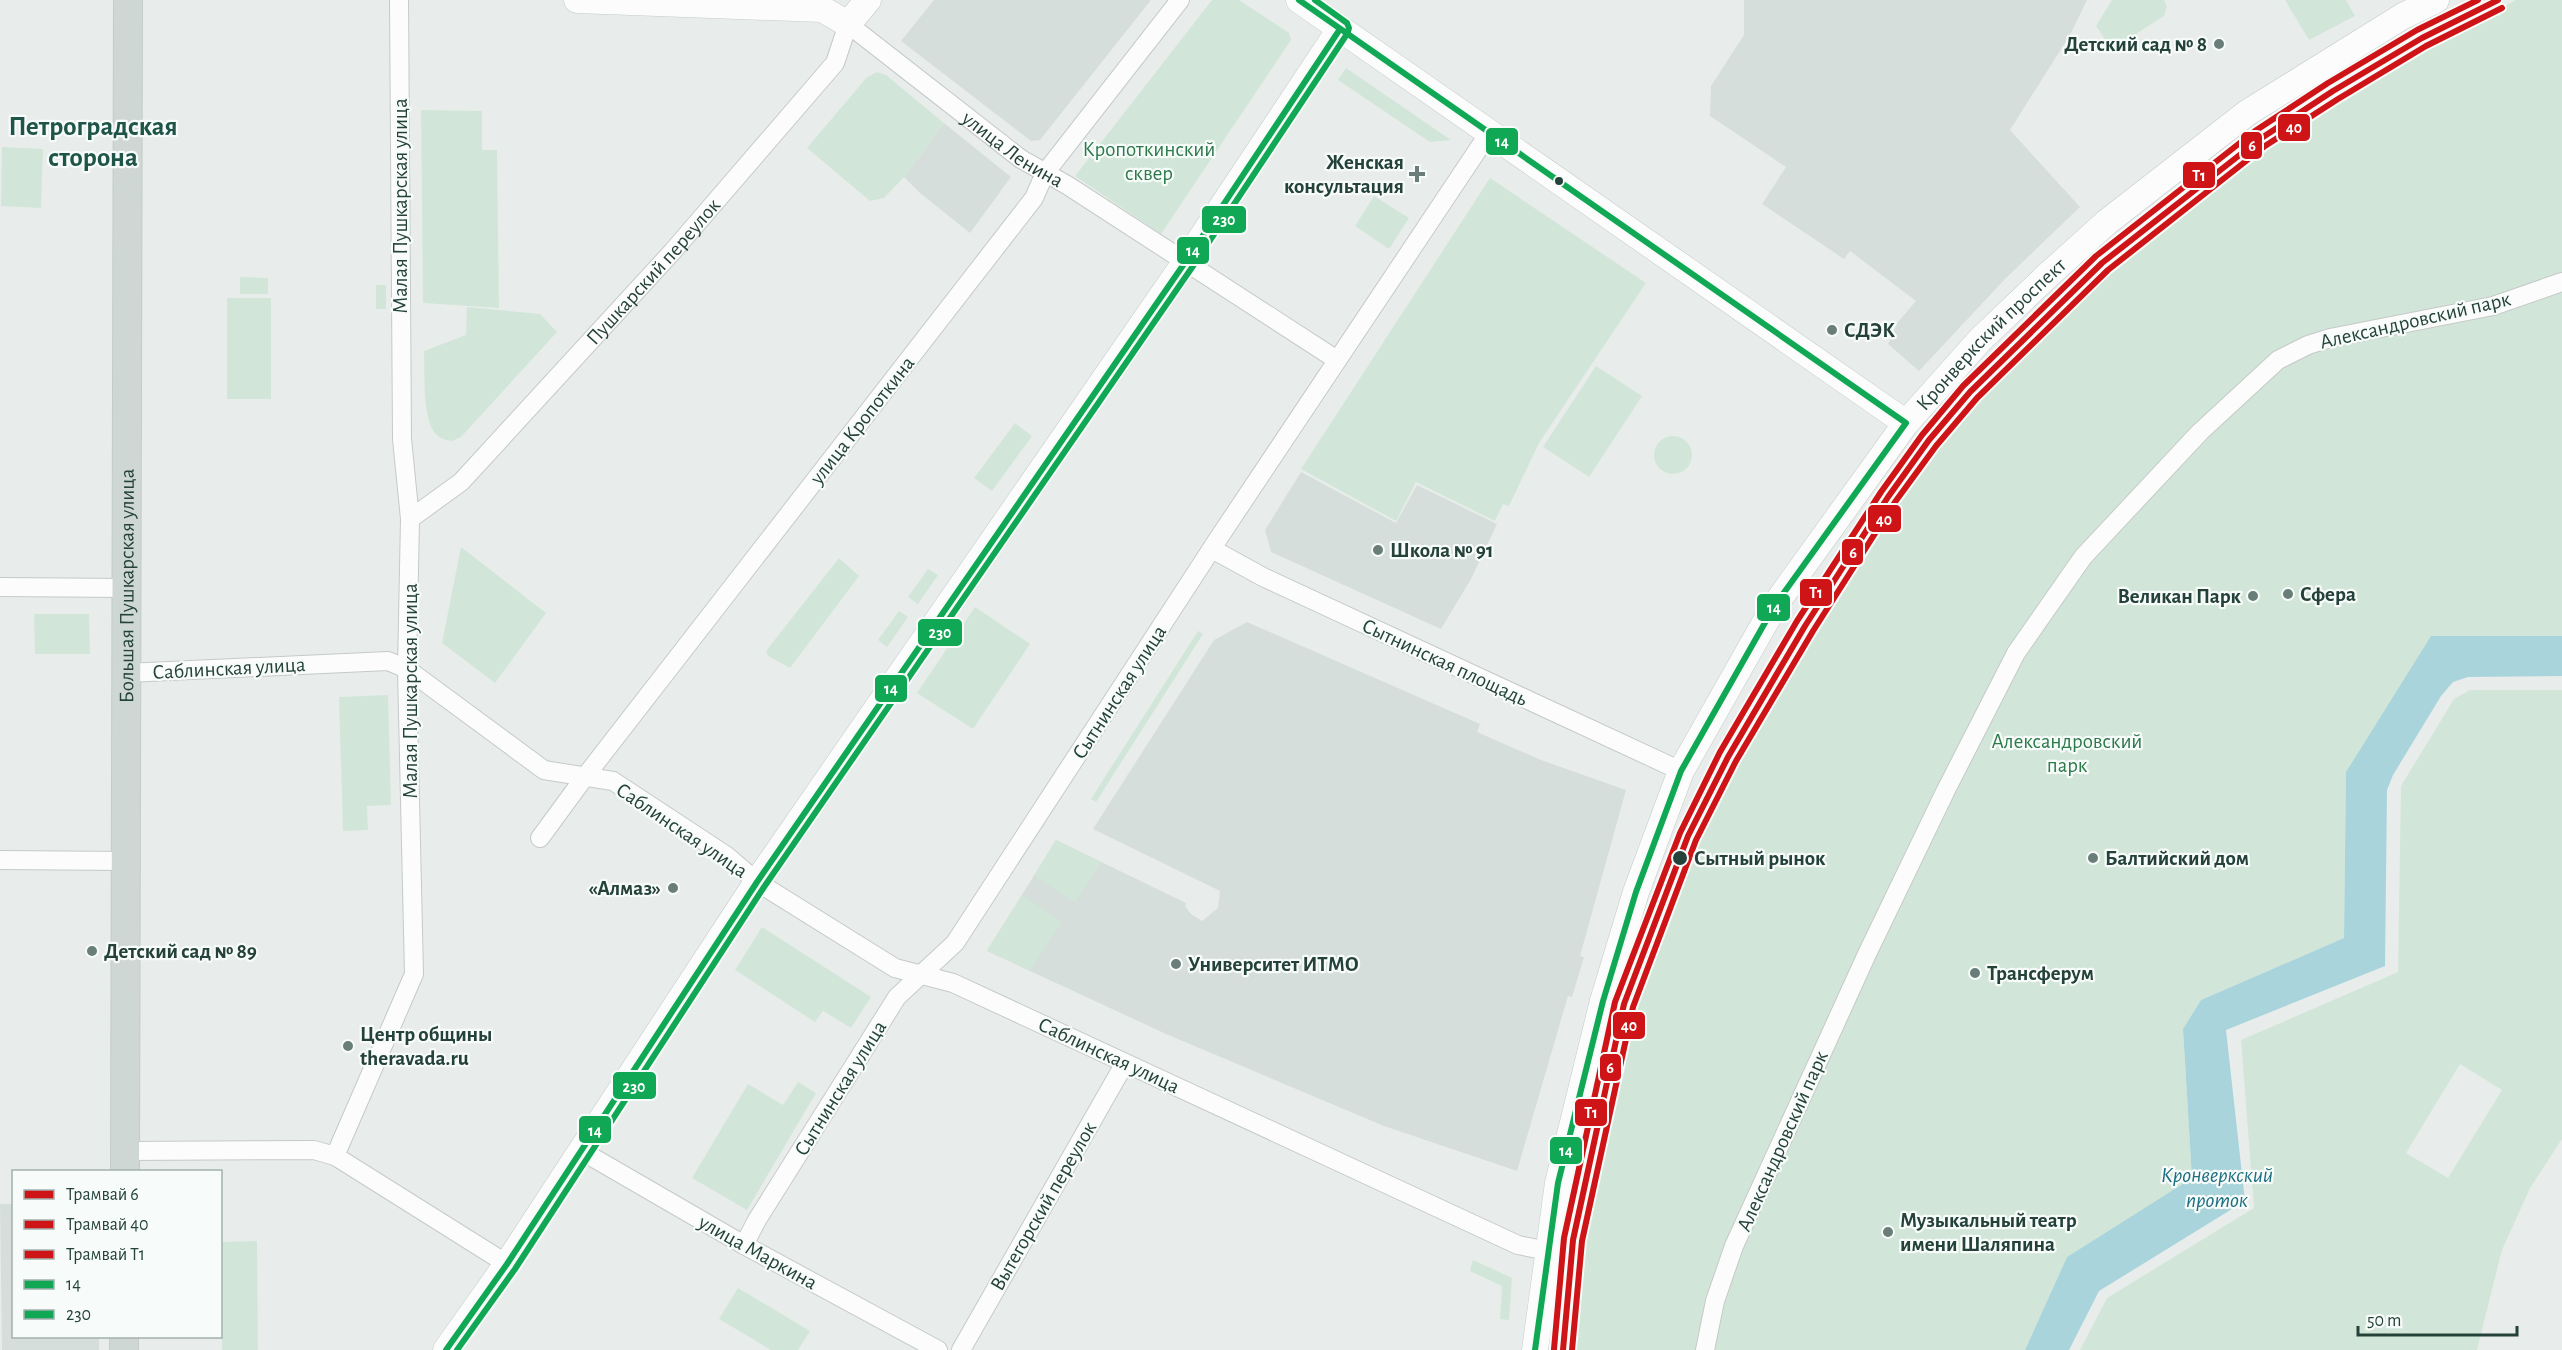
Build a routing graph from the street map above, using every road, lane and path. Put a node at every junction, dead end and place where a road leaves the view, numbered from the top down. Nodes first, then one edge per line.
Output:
1 (128, 0) edge
2 (399, 0) edge
3 (577, 0) edge
4 (830, 0) edge
5 (867, 0) edge
6 (1180, 0) edge
7 (1299, 0) edge
8 (2436, 0) edge
9 (848, 24) junction
10 (1340, 29) junction
11 (1489, 133) junction
12 (1045, 173) junction
13 (1186, 261) junction
14 (2562, 282) edge
15 (1337, 360) junction
16 (1906, 423) junction
17 (410, 519) junction
18 (1212, 549) junction
19 (0, 586) edge
20 (127, 588) junction
21 (407, 669) junction
22 (126, 673) junction
23 (1681, 771) junction
24 (584, 778) junction
25 (540, 838) dead end
26 (0, 860) edge
27 (126, 861) junction
28 (757, 882) junction
29 (922, 975) junction
30 (1125, 1063) junction
31 (580, 1150) junction
32 (335, 1156) junction
33 (125, 1161) edge
34 (744, 1245) junction
35 (1548, 1251) junction
36 (507, 1264) junction
37 (446, 1350) edge
38 (938, 1350) edge
39 (961, 1350) edge
40 (1534, 1350) edge
41 (1705, 1350) edge

1 - 20 main road, Большая Пушкарская улица
2 - 17 street, Малая Пушкарская улица
3 - 9 street, улица Ленина
4 - 9 street, улица Ленина
5 - 9 street, Пушкарский переулок
6 - 12 street, улица Кропоткина
7 - 10 street
8 - 16 street, Кронверкский проспект
9 - 12 street, улица Ленина
9 - 17 street, Пушкарский переулок
10 - 11 street
10 - 13 street
11 - 15 street, Сытнинская улица
11 - 16 street
12 - 13 street, улица Ленина
12 - 24 street, улица Кропоткина
13 - 15 street, улица Ленина
13 - 28 street
14 - 41 street, Александровский парк
15 - 18 street, Сытнинская улица
16 - 23 street, Кронверкский проспект
17 - 21 street, Малая Пушкарская улица
18 - 23 street, Сытнинская площадь
18 - 29 street, Сытнинская улица
19 - 20 street
20 - 22 main road, Большая Пушкарская улица
21 - 22 street, Саблинская улица
21 - 24 street, Саблинская улица
21 - 32 street, Малая Пушкарская улица
22 - 27 main road, Большая Пушкарская улица
23 - 35 street, Кронверкский проспект
24 - 25 street, улица Кропоткина
24 - 28 street, Саблинская улица
26 - 27 street
27 - 33 main road, Большая Пушкарская улица
28 - 29 street, Саблинская улица
28 - 31 street
29 - 30 street, Саблинская улица
29 - 34 street, Сытнинская улица
30 - 35 street, Саблинская улица
30 - 39 street, Вытегорский переулок
31 - 34 street, улица Маркина
31 - 36 street
32 - 33 street
32 - 36 street
34 - 38 street, улица Маркина
35 - 40 street, Кронверкский проспект
36 - 37 street

